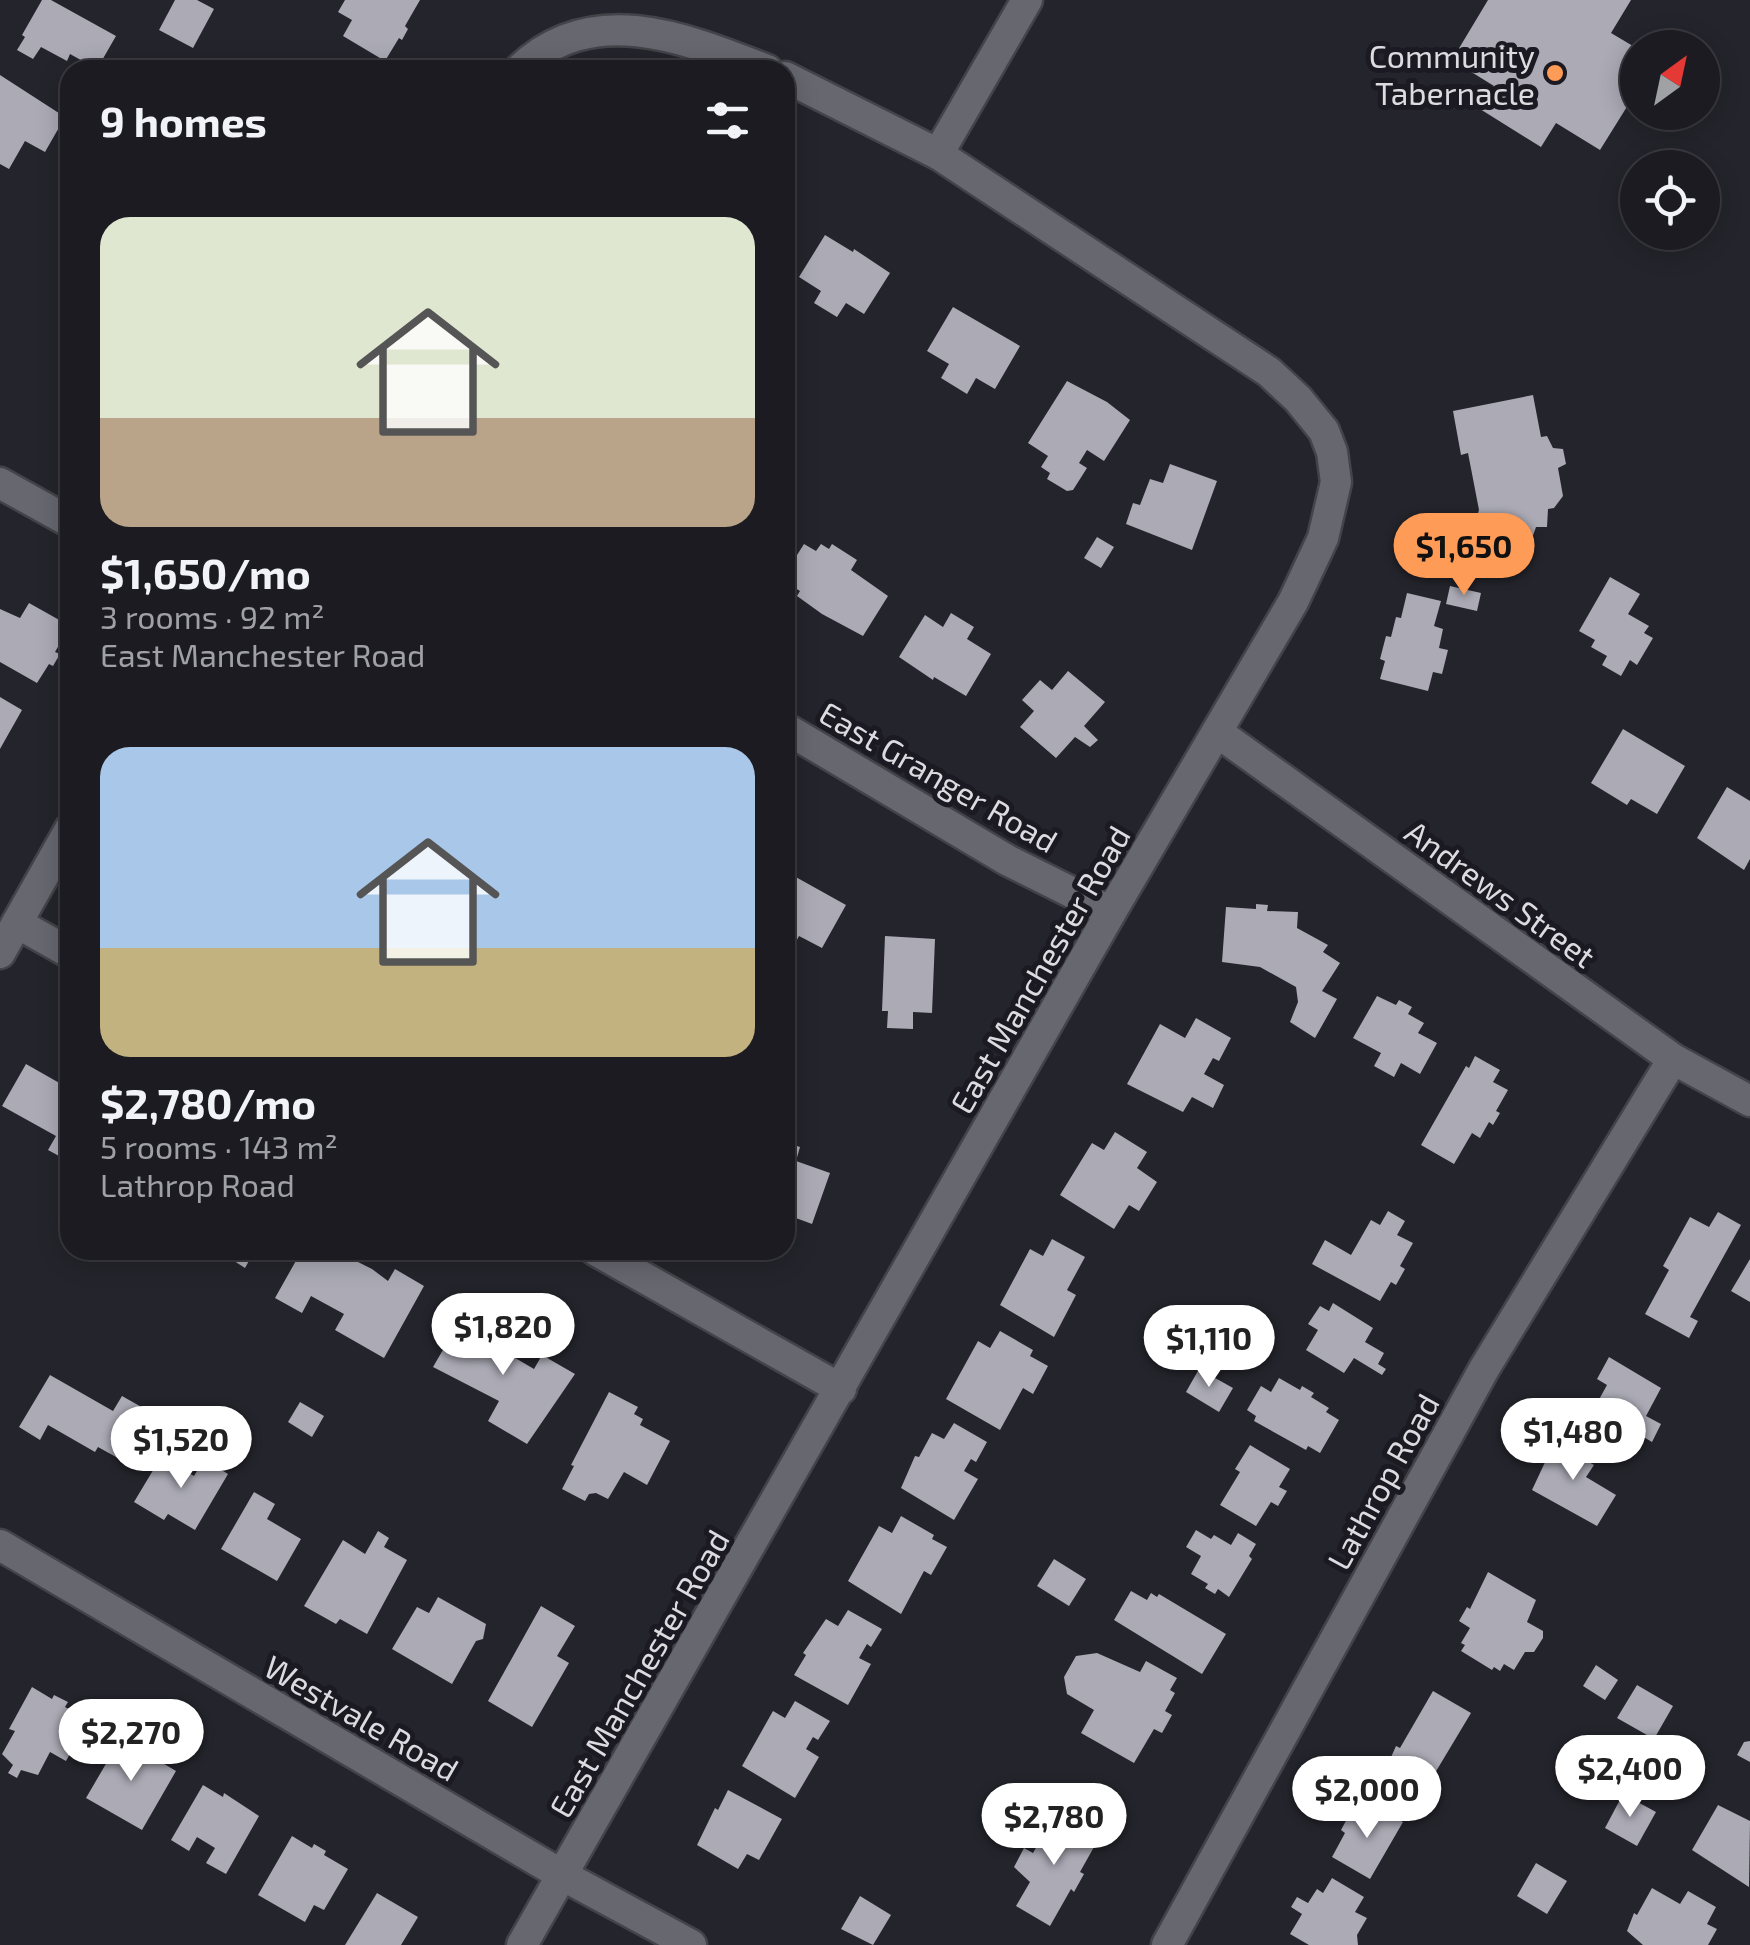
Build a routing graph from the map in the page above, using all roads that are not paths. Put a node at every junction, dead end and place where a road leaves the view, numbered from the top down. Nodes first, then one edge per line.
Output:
1 (1028, 0) edge
2 (529, 60) edge
3 (741, 60) edge
4 (795, 82) edge
5 (938, 154) junction
6 (0, 483) edge
7 (60, 516) edge
8 (1217, 732) junction
9 (795, 734) edge
10 (60, 846) edge
11 (1111, 912) junction
12 (17, 923) junction
13 (60, 947) edge
14 (0, 954) edge
15 (1673, 1060) junction
16 (1750, 1101) edge
17 (613, 1260) edge
18 (841, 1389) junction
19 (0, 1545) edge
20 (562, 1875) junction
21 (522, 1945) edge
22 (691, 1945) edge
23 (1168, 1945) edge

1 - 5 street
2 - 3 street
4 - 5 street, East Manchester Road
5 - 8 street, East Manchester Road
6 - 7 street
8 - 11 street, East Manchester Road
8 - 15 street, Andrews Street
9 - 11 street, East Granger Road
10 - 12 street
11 - 18 street, East Manchester Road
12 - 13 street
12 - 14 street
15 - 16 street, Andrews Street
15 - 23 street, Lathrop Road
17 - 18 street
18 - 20 street, East Manchester Road
19 - 20 street, Westvale Road
20 - 21 street, East Manchester Road
20 - 22 street, Westvale Road

